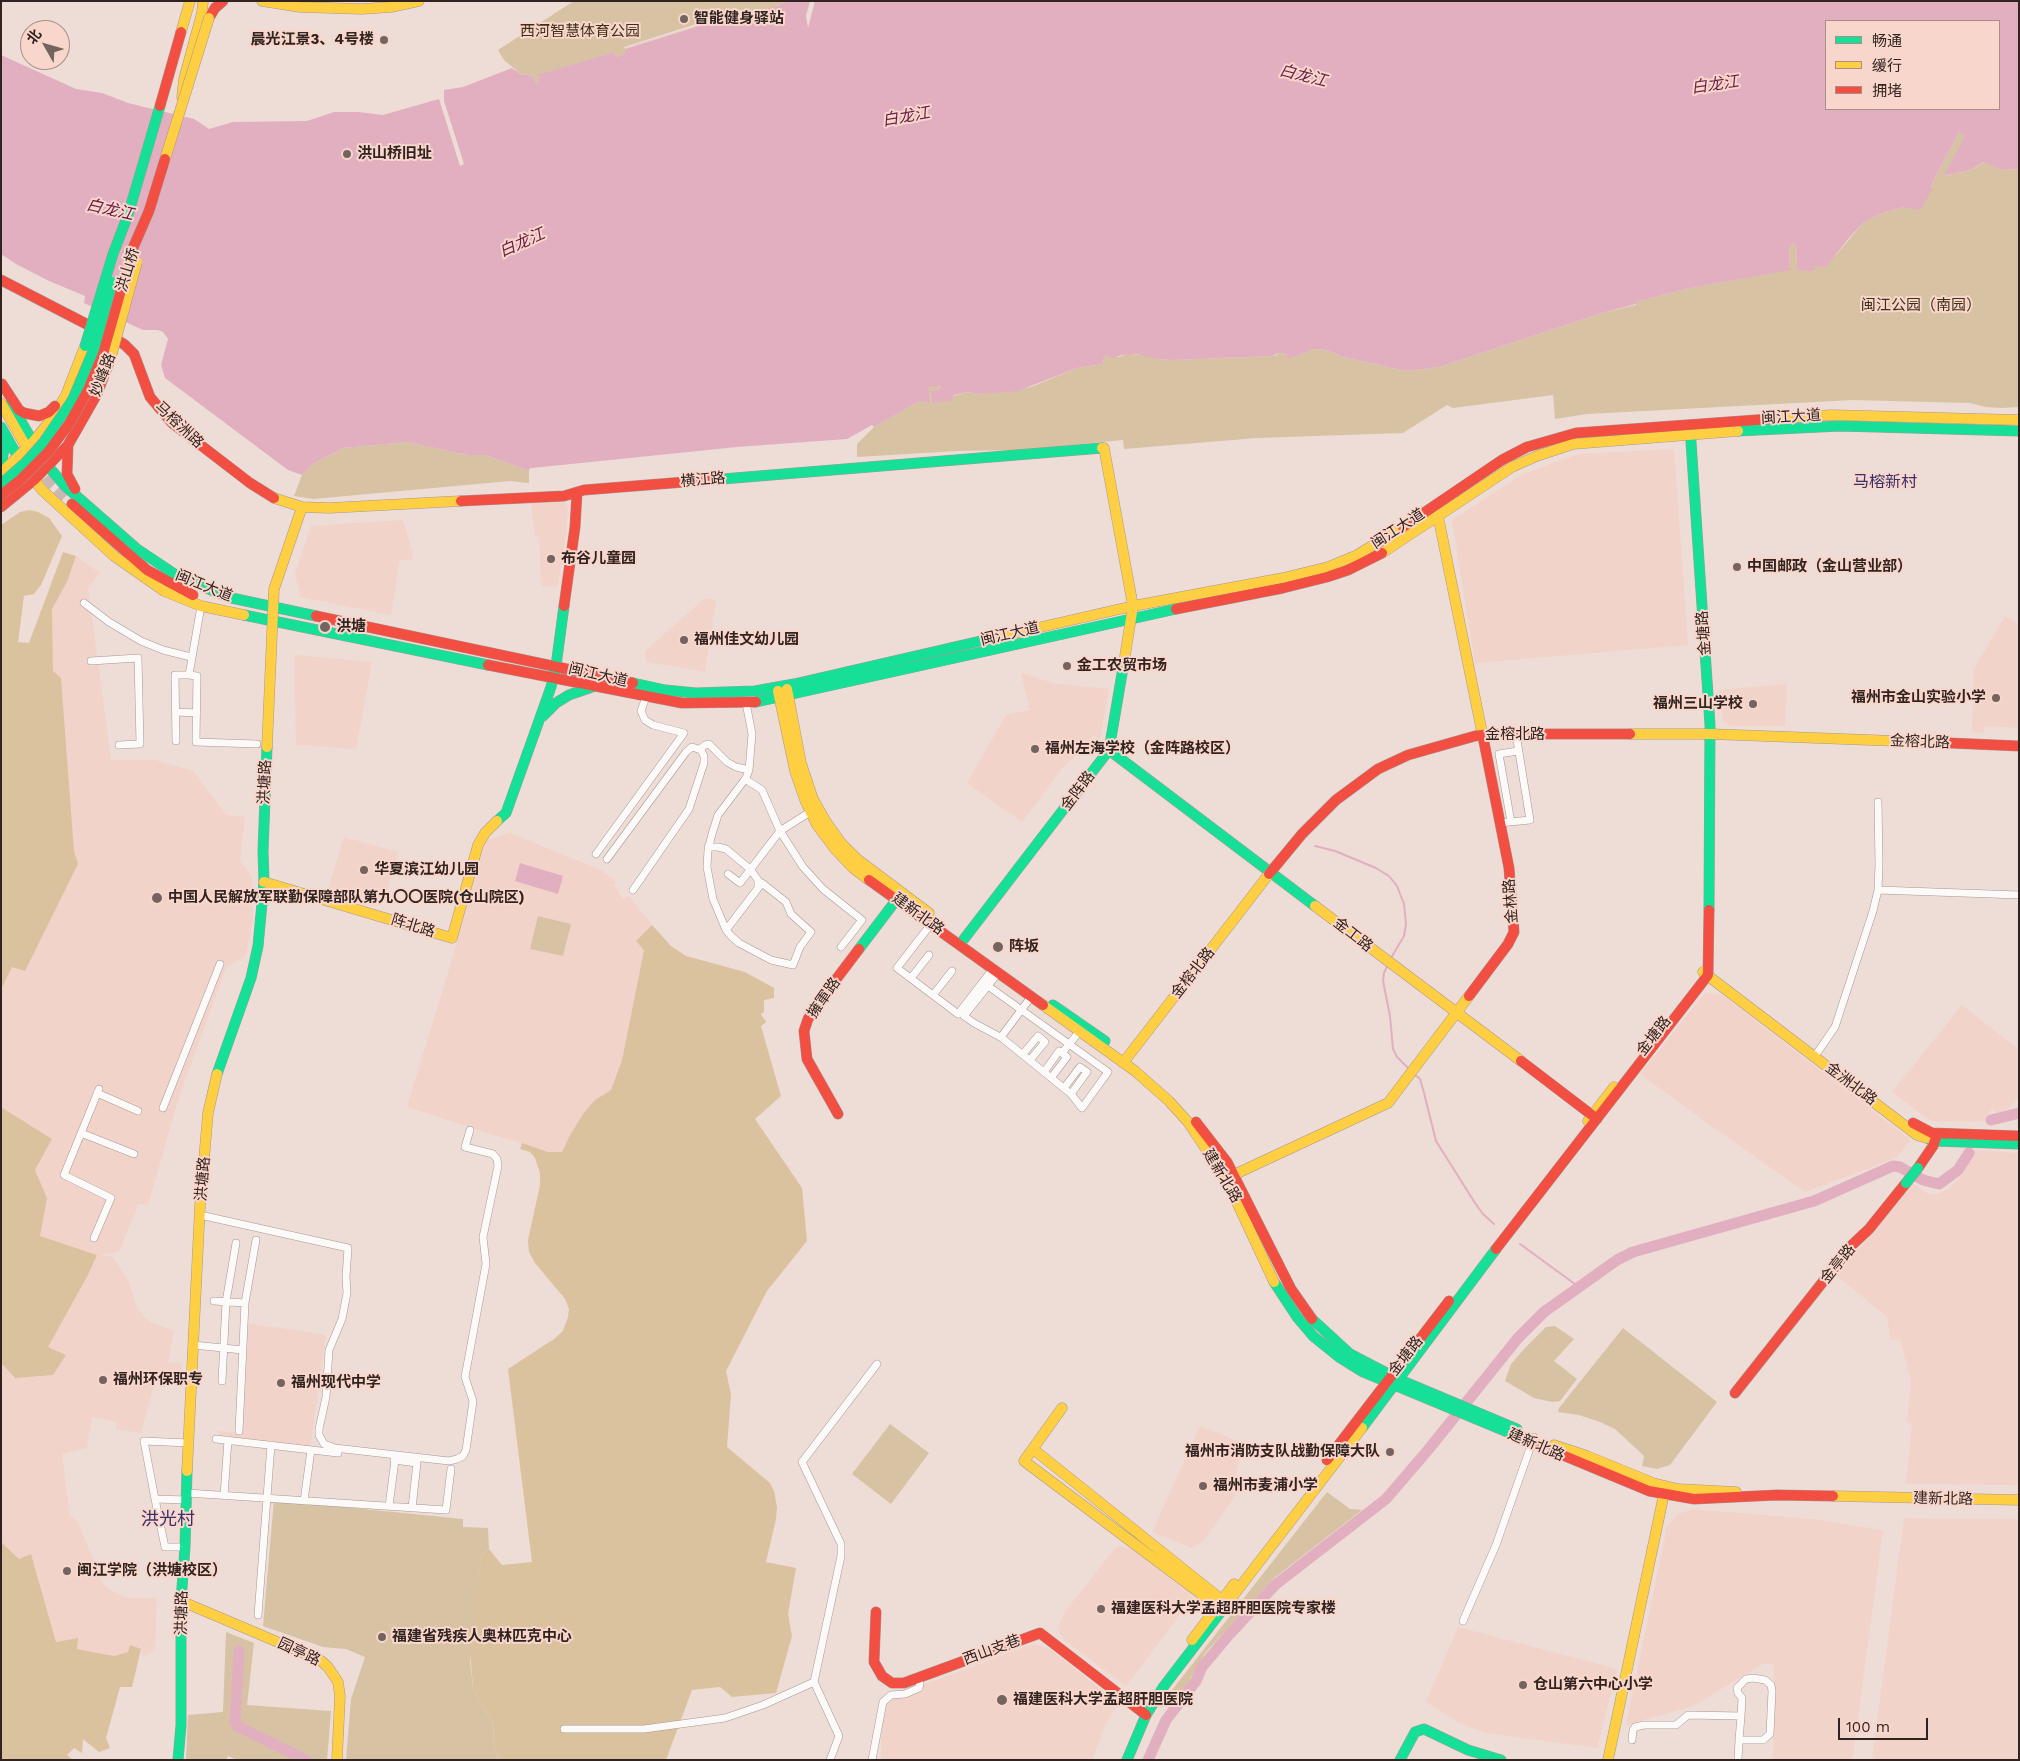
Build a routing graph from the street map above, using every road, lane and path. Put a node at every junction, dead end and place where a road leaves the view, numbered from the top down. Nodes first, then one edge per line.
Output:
1 (203, 1) edge
2 (223, 1) edge
3 (262, 1) edge
4 (333, 1) edge
5 (376, 1) edge
6 (419, 1) edge
7 (190, 2) edge
8 (181, 106) junction
9 (149, 211) junction
10 (128, 215) junction
11 (1, 280) edge
12 (72, 376) junction
13 (2, 384) edge
14 (1, 403) edge
15 (1, 410) edge
16 (2019, 420) edge
17 (1690, 423) junction
18 (1, 427) edge
19 (2019, 431) edge
20 (1690, 434) junction
21 (1, 440) edge
22 (26, 443) junction
23 (68, 445) junction
24 (18, 457) junction
25 (1, 466) edge
26 (48, 466) junction
27 (1, 473) edge
28 (34, 480) junction
29 (1, 484) edge
30 (577, 493) junction
31 (1, 495) edge
32 (1, 507) edge
33 (302, 507) junction
34 (92, 510) junction
35 (1438, 516) junction
36 (227, 597) junction
37 (84, 603) dead end
38 (201, 606) junction
39 (272, 606) junction
40 (1133, 611) junction
41 (241, 614) junction
42 (272, 620) junction
43 (192, 657) junction
44 (91, 661) dead end
45 (556, 666) junction
46 (189, 675) junction
47 (554, 678) junction
48 (596, 686) junction
49 (783, 691) junction
50 (646, 697) junction
51 (746, 703) junction
52 (176, 712) junction
53 (197, 713) junction
54 (538, 723) junction
55 (1483, 734) junction
56 (1516, 734) junction
57 (1710, 734) junction
58 (176, 741) dead end
59 (256, 744) dead end
60 (119, 745) dead end
61 (2019, 746) edge
62 (700, 749) junction
63 (1109, 750) junction
64 (1518, 751) junction
65 (749, 770) junction
66 (745, 779) junction
67 (1878, 802) dead end
68 (810, 812) junction
69 (1511, 822) junction
70 (1500, 823) junction
71 (780, 831) junction
72 (708, 847) junction
73 (596, 854) dead end
74 (607, 859) dead end
75 (750, 869) junction
76 (1271, 872) junction
77 (728, 874) dead end
78 (264, 882) junction
79 (758, 888) junction
80 (633, 890) dead end
81 (1878, 890) junction
82 (2019, 895) edge
83 (899, 896) junction
84 (931, 924) junction
85 (726, 930) junction
86 (964, 940) junction
87 (841, 947) dead end
88 (929, 955) dead end
89 (220, 964) dead end
90 (1707, 969) junction
91 (995, 971) junction
92 (952, 972) dead end
93 (911, 978) junction
94 (988, 986) junction
95 (933, 995) junction
96 (1031, 997) junction
97 (1021, 1010) junction
98 (1457, 1013) junction
99 (1079, 1032) junction
100 (1001, 1037) junction
101 (1069, 1044) junction
102 (1062, 1053) junction
103 (1022, 1054) junction
104 (1817, 1054) junction
105 (1030, 1060) junction
106 (1125, 1060) junction
107 (1044, 1072) junction
108 (1051, 1078) junction
109 (1064, 1088) junction
110 (1071, 1094) junction
111 (163, 1108) dead end
112 (138, 1111) dead end
113 (838, 1114) dead end
114 (1595, 1118) junction
115 (470, 1130) dead end
116 (81, 1133) junction
117 (2019, 1136) edge
118 (1936, 1138) junction
119 (2019, 1144) edge
120 (134, 1154) dead end
121 (1230, 1176) junction
122 (200, 1216) junction
123 (94, 1238) dead end
124 (256, 1240) dead end
125 (236, 1243) dead end
126 (214, 1301) dead end
127 (226, 1302) junction
128 (245, 1304) junction
129 (193, 1345) junction
130 (224, 1348) junction
131 (243, 1350) junction
132 (877, 1364) dead end
133 (222, 1381) dead end
134 (1392, 1381) junction
135 (1735, 1393) dead end
136 (1062, 1408) dead end
137 (239, 1431) dead end
138 (216, 1438) dead end
139 (228, 1440) junction
140 (1533, 1440) junction
141 (188, 1443) junction
142 (271, 1445) junction
143 (1033, 1449) junction
144 (311, 1450) junction
145 (395, 1460) junction
146 (451, 1470) dead end
147 (1665, 1490) junction
148 (224, 1496) junction
149 (187, 1497) junction
150 (267, 1498) junction
151 (155, 1500) junction
152 (2019, 1500) edge
153 (304, 1501) junction
154 (389, 1506) junction
155 (412, 1508) junction
156 (185, 1547) junction
157 (181, 1601) junction
158 (1220, 1603) junction
159 (876, 1612) dead end
160 (258, 1616) dead end
161 (1463, 1621) dead end
162 (918, 1678) junction
163 (814, 1682) junction
164 (1144, 1712) junction
165 (1741, 1716) junction
166 (564, 1729) dead end
167 (1632, 1740) dead end
168 (1739, 1740) junction
169 (178, 1760) edge
170 (337, 1760) edge
171 (830, 1760) edge
172 (872, 1760) edge
173 (1120, 1760) edge
174 (1127, 1760) edge
175 (1400, 1760) edge
176 (1501, 1760) edge
177 (1608, 1760) edge
178 (1738, 1760) edge

1 - 8 main road, bridge
2 - 8 main road, 洪山桥, bridge
3 - 6 main road
4 - 5 main road
7 - 10 main road, 洪山桥, bridge
8 - 9 main road, 洪山桥, bridge
9 - 23 main road, 妙峰路, bridge
9 - 31 main road, 洪山桥, bridge
10 - 12 main road, 洪山桥, bridge
10 - 29 main road, bridge
11 - 33 main road, 马榕洲路
12 - 13 main road
12 - 22 main road
13 - 22 main road
14 - 22 main road
15 - 22 main road
16 - 17 main road, 闽江大道
17 - 20 main road, 金塘路
17 - 40 main road, 闽江大道
18 - 24 main road
19 - 20 main road, 闽江大道
20 - 35 main road, 闽江大道
20 - 57 main road, 金塘路
21 - 25 main road
22 - 24 main road
22 - 26 main road, 闽江大道
23 - 26 main road, 妙峰路
23 - 34 main road
24 - 27 main road
24 - 28 main road
26 - 28 main road, 妙峰路
26 - 34 main road, 闽江大道
28 - 32 main road, 妙峰路
28 - 38 main road
30 - 33 main road, 横江路
30 - 40 main road, 横江路
30 - 45 main road, 阵北路
33 - 39 main road, 洪塘路
34 - 36 main road, 闽江大道
35 - 40 main road, 闽江大道
35 - 55 main road, 金林路
36 - 39 main road, 闽江大道
36 - 41 main road
37 - 43 street
38 - 41 main road
38 - 43 street
39 - 42 main road, 洪塘路
39 - 45 main road, 闽江大道
40 - 49 main road, 闽江大道
40 - 63 main road, 金阵路
41 - 42 main road, 闽江大道
42 - 47 main road, 闽江大道
42 - 78 main road, 洪塘路
43 - 46 street
44 - 60 street
45 - 47 main road, 阵北路
45 - 49 main road, 闽江大道
46 - 52 street
46 - 53 street
47 - 48 main road, 闽江大道
47 - 54 main road, 阵北路
48 - 50 main road, 闽江大道
48 - 54 main road
49 - 51 main road, 闽江大道
49 - 68 main road, 建新北路
49 - 83 main road, 建新北路
50 - 51 main road, 闽江大道
50 - 73 street
51 - 65 street
52 - 53 street
52 - 58 street
53 - 59 street
54 - 78 main road, 阵北路
55 - 56 main road, 金榕北路
55 - 70 main road, 金林路
55 - 76 main road, 金榕北路
56 - 57 main road, 金榕北路
56 - 64 street
57 - 61 main road, 金榕北路
57 - 90 main road, 金塘路
62 - 65 street
62 - 74 street
62 - 80 street
63 - 76 main road, 金工路
63 - 86 main road, 金阵路
64 - 69 street
64 - 69 street
65 - 66 street
66 - 71 street
66 - 72 street
67 - 81 street
68 - 71 street
68 - 83 main road, 建新北路
69 - 70 street
70 - 98 main road, 金林路
71 - 75 street
71 - 87 street
72 - 75 street
72 - 85 street
75 - 77 street
75 - 79 street
76 - 98 main road, 金工路
76 - 106 main road, 金榕北路
78 - 122 main road, 洪塘路
79 - 85 street
79 - 85 street
81 - 82 street
81 - 104 street
83 - 84 main road, 建新北路
83 - 86 main road, 建新北路
83 - 113 main road, 擁軍路
84 - 91 main road, 建新北路
84 - 93 street
86 - 106 main road, 建新北路
88 - 93 street
89 - 111 street
90 - 104 main road, 金洲北路
90 - 114 main road, 金塘路
91 - 94 street
91 - 95 street
91 - 96 main road, 建新北路
92 - 95 street
93 - 95 street
94 - 97 street
94 - 100 street
96 - 97 street
96 - 99 main road, 建新北路
97 - 100 street
97 - 101 street
98 - 114 main road, 金工路
98 - 121 main road, 金林路
99 - 101 street
99 - 106 main road, 建新北路
100 - 103 street
101 - 102 street
101 - 110 street
102 - 107 street
102 - 108 street
103 - 105 street
103 - 105 street
104 - 118 main road, 金洲北路
105 - 107 street
106 - 121 main road, 建新北路
107 - 108 street
108 - 109 street
109 - 110 street
109 - 110 street
112 - 116 street
114 - 134 main road, 金塘路
115 - 122 street
116 - 120 street
116 - 123 street
117 - 118 main road, 金洲北路
118 - 119 main road, 金洲北路
118 - 135 main road, 金亭路, bridge
121 - 134 main road, 建新北路
122 - 129 main road, 洪塘路
124 - 128 street
125 - 127 street
126 - 127 street
127 - 128 street
127 - 130 street
128 - 131 street
129 - 130 street
129 - 141 main road, 洪塘路
130 - 131 street
130 - 133 street
131 - 137 street
132 - 163 street
134 - 140 main road, 建新北路
134 - 158 main road, 金塘路
134 - 164 main road, 金塘路
136 - 143 main road
138 - 139 street
139 - 142 street
139 - 148 street
140 - 147 main road, 建新北路
140 - 161 street
141 - 149 main road, 洪塘路
141 - 151 street
142 - 144 street
142 - 150 street
143 - 158 main road
143 - 158 main road
144 - 145 street
144 - 153 street
145 - 154 street
145 - 155 street
146 - 155 street
147 - 152 main road, 建新北路
147 - 177 main road
148 - 149 street
148 - 150 street
149 - 151 street
149 - 156 main road, 洪塘路
150 - 153 street
150 - 160 street
151 - 156 street
153 - 154 street
154 - 155 street
156 - 157 main road, 洪塘路
157 - 169 main road, 洪塘路
157 - 170 main road, 园亭路
158 - 164 main road, 金塘路
159 - 162 main road, 西山支巷
162 - 164 main road, 西山支巷
162 - 172 street
163 - 166 street
163 - 171 street
164 - 173 main road, 金塘路
164 - 174 main road, 金塘路
165 - 167 street
165 - 168 street
165 - 168 street
168 - 178 street
175 - 176 main road

